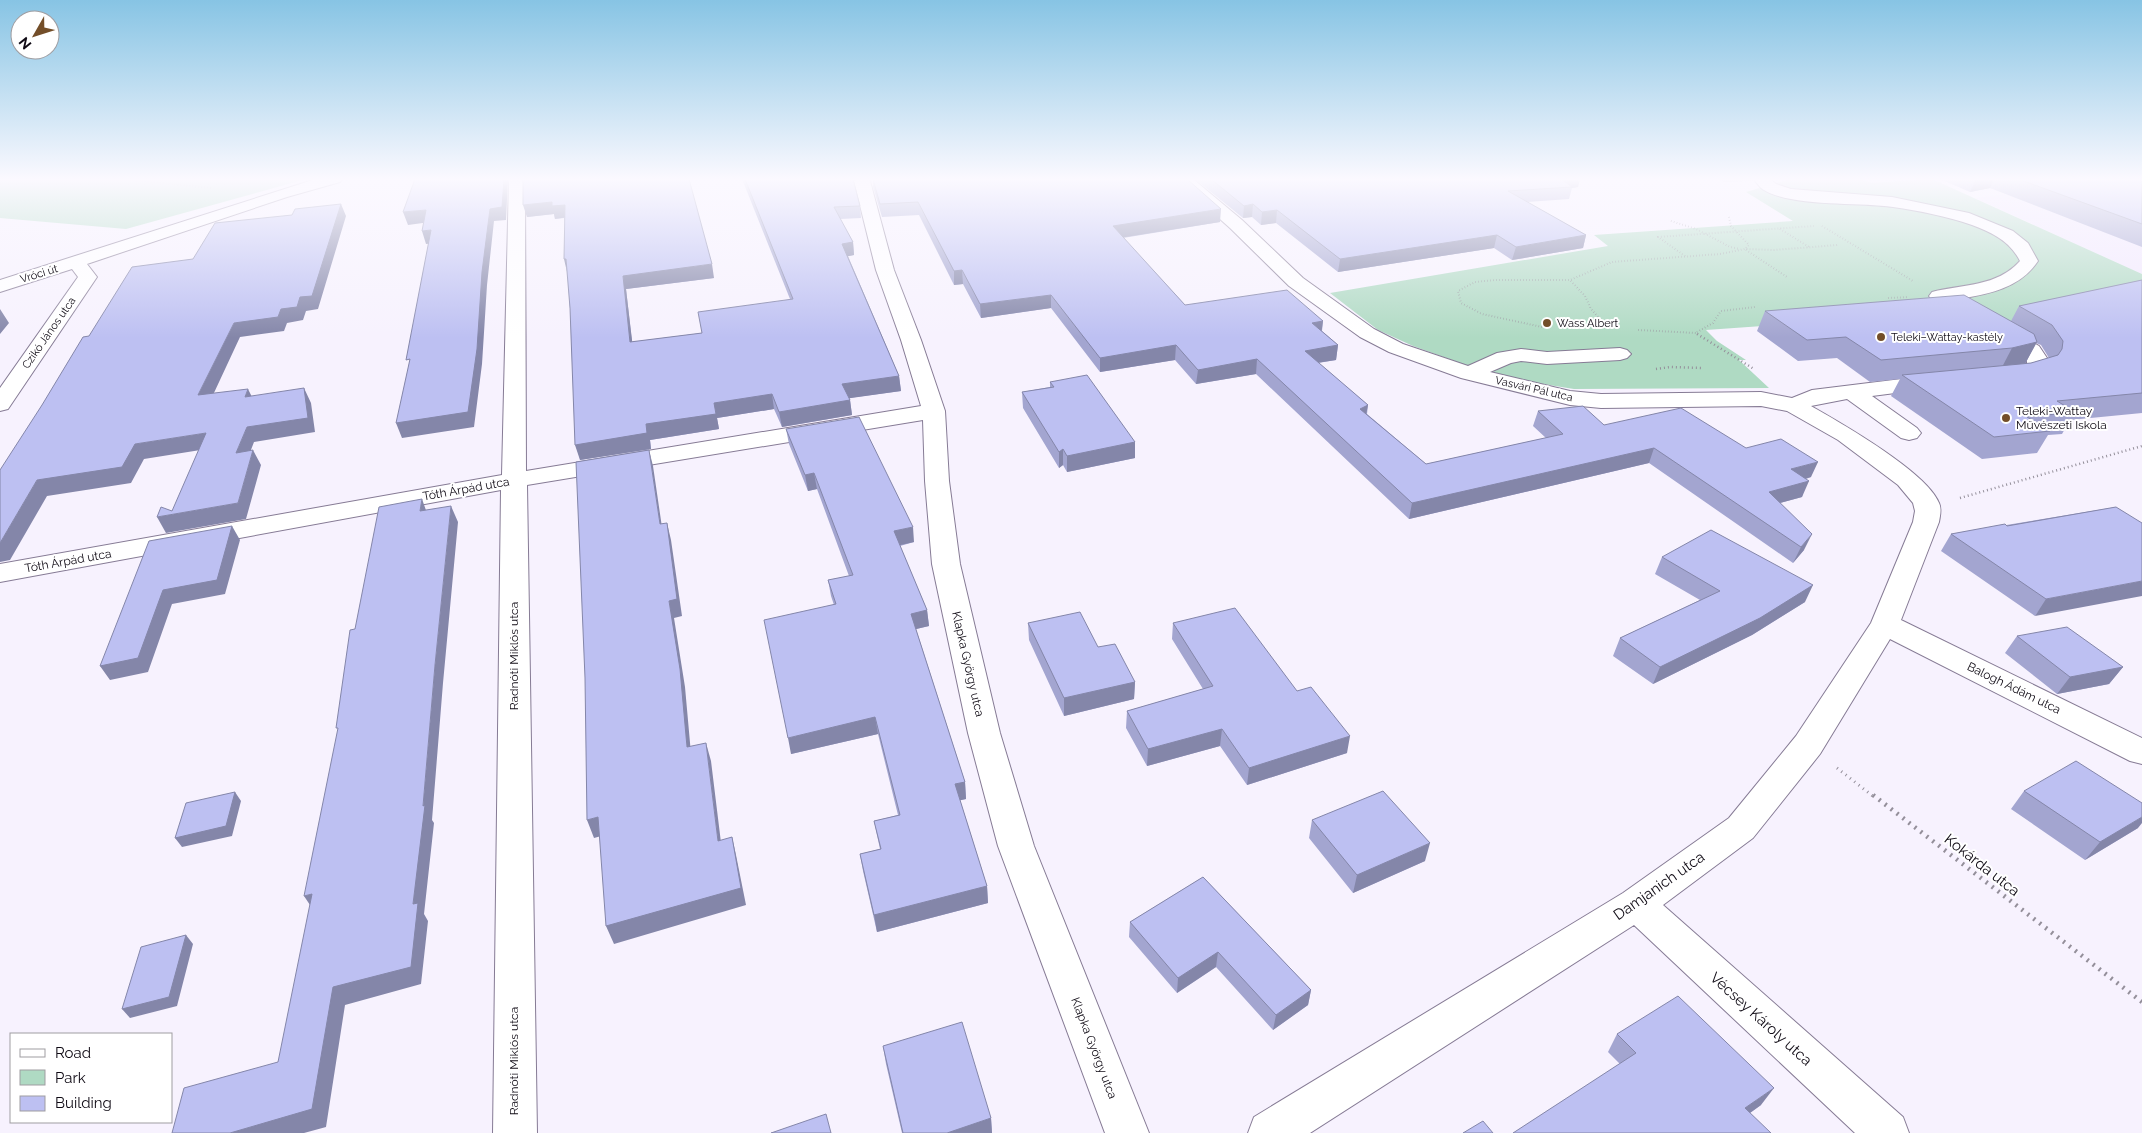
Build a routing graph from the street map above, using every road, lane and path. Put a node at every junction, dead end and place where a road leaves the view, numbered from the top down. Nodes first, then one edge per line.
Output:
1 (166, 232) edge
2 (516, 232) edge
3 (875, 232) edge
4 (1244, 232) edge
5 (1700, 232) edge
6 (1736, 232) joint
7 (1785, 232) edge
8 (1832, 232) edge
9 (2002, 232) edge
10 (1706, 234) junction
11 (1838, 245) dead end
12 (1810, 247) junction
13 (1745, 250) junction
14 (1685, 256) junction
15 (76, 262) junction
16 (0, 268) edge
17 (1787, 277) dead end
18 (1570, 280) junction
19 (9, 283) edge
20 (1939, 296) junction
21 (1756, 307) dead end
22 (1601, 320) junction
23 (1616, 324) dead end
24 (1631, 328) dead end
25 (1565, 332) junction
26 (1696, 333) junction
27 (1620, 354) dead end
28 (1547, 358) junction
29 (1709, 368) dead end
30 (1652, 370) dead end
31 (1748, 370) dead end
32 (1469, 373) junction
33 (1990, 378) edge
34 (1954, 381) edge
35 (1851, 392) junction
36 (0, 404) edge
37 (1794, 405) junction
38 (934, 411) junction
39 (1909, 433) dead end
40 (2142, 446) edge
41 (514, 480) junction
42 (1926, 512) junction
43 (0, 573) edge
44 (1885, 624) junction
45 (1808, 745) junction
46 (2142, 752) edge
47 (1636, 904) junction
48 (2142, 1002) edge
49 (515, 1133) edge
50 (1127, 1133) edge
51 (1270, 1133) edge
52 (1887, 1133) edge

1 - 15 street, Vróci út
2 - 41 street, Radnóti Miklós utca
3 - 38 street, Klapka György utca
4 - 32 street, Vasvári Pál utca
5 - 10 path
6 - 10 path
6 - 13 path
7 - 12 path
8 - 20 path
9 - 20 street
10 - 13 path
10 - 14 path
11 - 12 path
12 - 13 path
13 - 14 path
13 - 17 path
14 - 18 path
15 - 19 street, Vróci út
15 - 36 street, Czikó János utca
16 - 19 street
18 - 22 path
18 - 25 path
20 - 33 street
21 - 26 path
22 - 23 path
22 - 25 path
24 - 26 path
25 - 28 path
26 - 31 path
27 - 28 street
28 - 32 street
29 - 30 path
32 - 37 street, Vasvári Pál utca
34 - 35 street
35 - 37 street
35 - 39 street
37 - 42 street, Vasvári Pál utca
38 - 41 street, Tóth Árpád utca
38 - 50 street, Klapka György utca
40 - 42 path
41 - 43 street, Tóth Árpád utca
41 - 49 street, Radnóti Miklós utca
42 - 44 street, Damjanich utca
44 - 45 street, Damjanich utca
44 - 46 street, Balogh Ádám utca
45 - 47 street, Damjanich utca
45 - 48 path, Kokárda utca
47 - 51 street, Damjanich utca
47 - 52 street, Vécsey Károly utca

